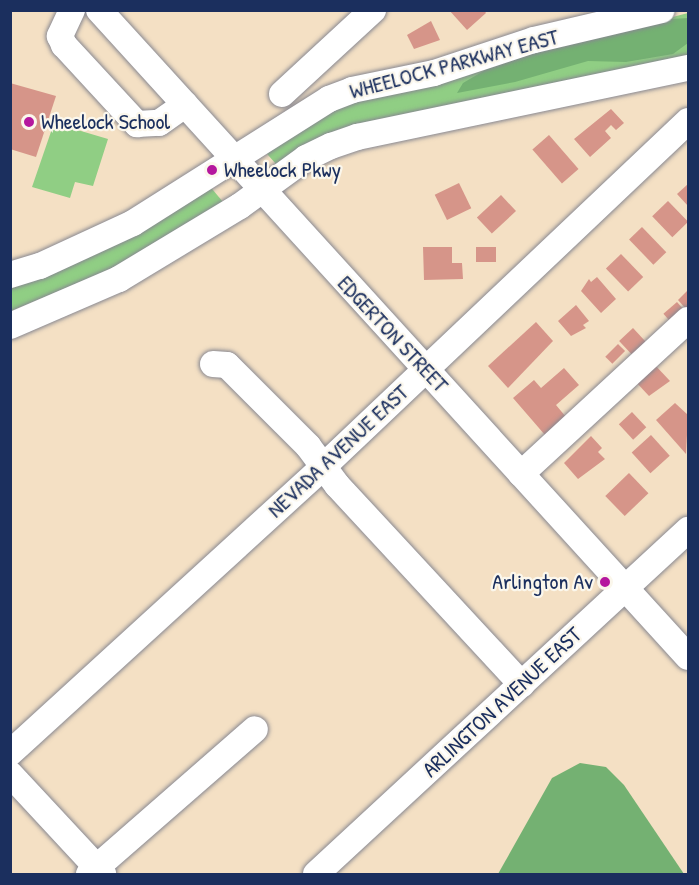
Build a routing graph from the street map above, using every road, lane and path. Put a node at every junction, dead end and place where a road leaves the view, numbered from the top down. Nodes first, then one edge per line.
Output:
1 (72, 10) edge
2 (99, 10) edge
3 (373, 10) edge
4 (662, 10) edge
5 (604, 18) edge
6 (688, 68) edge
7 (282, 94) dead end
8 (185, 105) junction
9 (688, 121) edge
10 (232, 157) junction
11 (271, 182) junction
12 (10, 275) edge
13 (688, 320) edge
14 (10, 326) edge
15 (213, 364) dead end
16 (426, 370) junction
17 (325, 465) junction
18 (521, 474) junction
19 (688, 530) edge
20 (626, 588) junction
21 (688, 657) edge
22 (522, 684) junction
23 (255, 729) dead end
24 (10, 753) edge
25 (10, 774) edge
26 (96, 872) edge
27 (316, 874) edge

1 - 8 street
2 - 8 street, EDGERTON STREET
3 - 7 street
4 - 5 street, WHEELOCK PARKWAY EAST
5 - 10 street, WHEELOCK PARKWAY EAST
6 - 11 street, WHEELOCK PARKWAY EAST
8 - 10 street, EDGERTON STREET
9 - 16 street, NEVADA AVENUE EAST
10 - 11 street, EDGERTON STREET
10 - 12 street
11 - 14 street, WHEELOCK PARKWAY EAST
11 - 16 street, EDGERTON STREET
13 - 18 street
15 - 17 street
16 - 17 street, NEVADA AVENUE EAST
16 - 18 street, EDGERTON STREET
17 - 22 street
17 - 24 street, NEVADA AVENUE EAST
18 - 20 street, EDGERTON STREET
19 - 20 street, ARLINGTON AVENUE EAST
20 - 21 street, EDGERTON STREET
20 - 22 street, ARLINGTON AVENUE EAST
22 - 27 street, ARLINGTON AVENUE EAST
23 - 26 street
25 - 26 street

